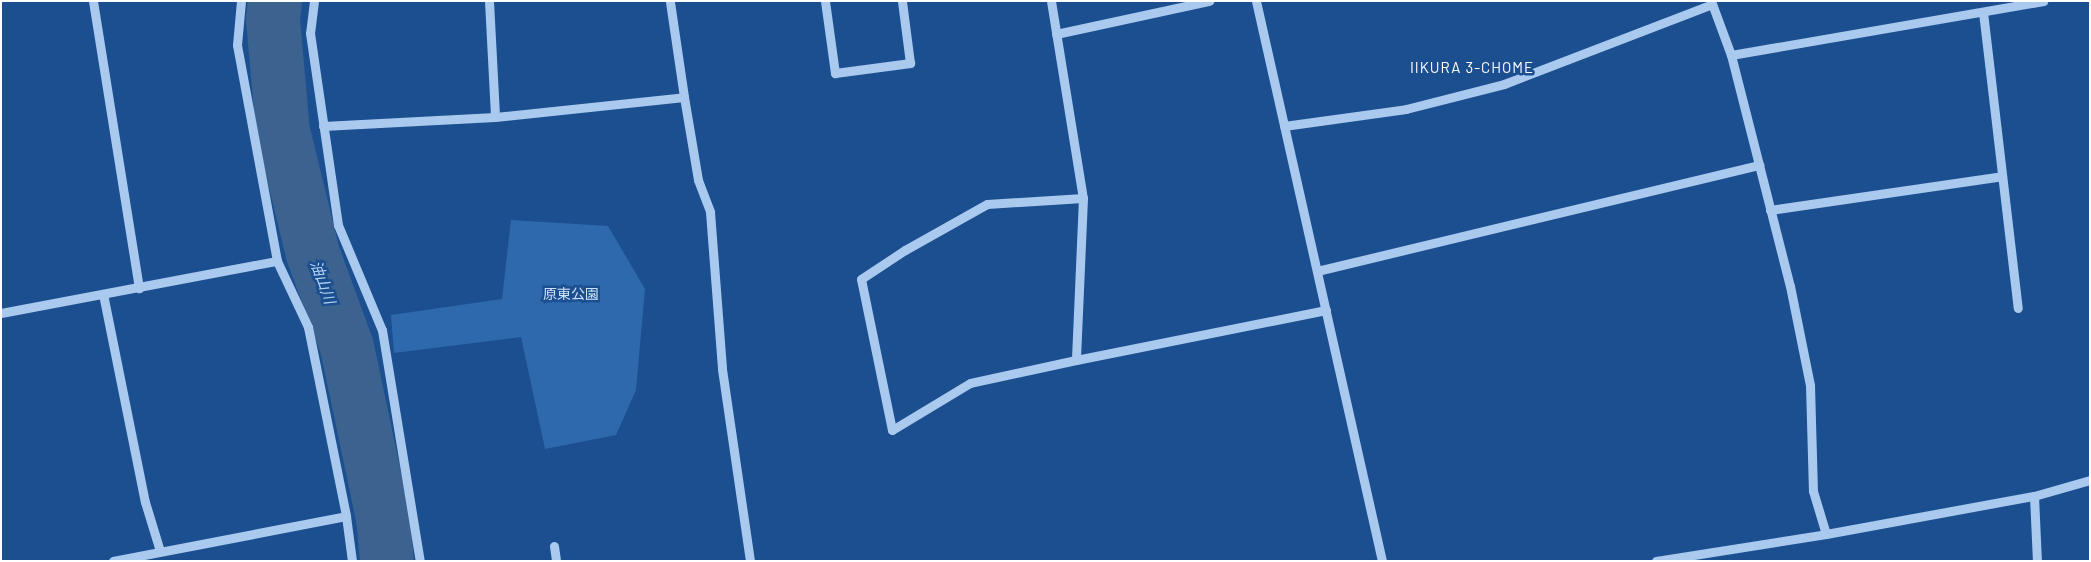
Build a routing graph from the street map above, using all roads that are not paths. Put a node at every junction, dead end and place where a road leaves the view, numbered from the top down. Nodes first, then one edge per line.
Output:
1 (92, 1) edge
2 (241, 1) edge
3 (314, 1) edge
4 (490, 1) edge
5 (825, 1) edge
6 (902, 1) edge
7 (1052, 1) edge
8 (1209, 1) edge
9 (1256, 1) edge
10 (2043, 1) edge
11 (670, 2) edge
12 (1712, 2) edge
13 (1983, 12) junction
14 (1056, 34) junction
15 (1731, 55) junction
16 (684, 97) junction
17 (495, 117) junction
18 (323, 126) junction
19 (1284, 126) junction
20 (1759, 165) junction
21 (2002, 176) junction
22 (1083, 198) junction
23 (1770, 210) junction
24 (277, 261) junction
25 (1317, 271) junction
26 (139, 288) junction
27 (103, 294) junction
28 (2018, 308) dead end
29 (1326, 310) junction
30 (1, 313) edge
31 (1076, 360) junction
32 (2090, 480) edge
33 (2034, 496) junction
34 (346, 516) junction
35 (1826, 534) junction
36 (554, 546) dead end
37 (160, 551) junction
38 (113, 561) edge
39 (352, 561) edge
40 (420, 561) edge
41 (556, 561) edge
42 (750, 561) edge
43 (1382, 561) edge
44 (1656, 561) edge
45 (2038, 561) edge

1 - 26 street
2 - 24 street
3 - 18 street
4 - 17 street
5 - 6 street
7 - 14 street
8 - 14 street
9 - 19 street
10 - 13 street
11 - 16 street
12 - 15 street
12 - 19 street
13 - 15 street
13 - 21 street
14 - 22 street
15 - 20 street
16 - 17 street
16 - 42 street
17 - 18 street
18 - 40 street
19 - 25 street
20 - 23 street
20 - 25 street
21 - 23 street
21 - 28 street
22 - 31 street
22 - 31 street
23 - 35 street
24 - 26 street
24 - 34 street
25 - 29 street
26 - 27 street
27 - 30 street
27 - 37 street
29 - 31 street
29 - 43 street
32 - 33 street
33 - 35 street
33 - 45 street
34 - 37 street
34 - 39 street
35 - 44 street
36 - 41 street
37 - 38 street

